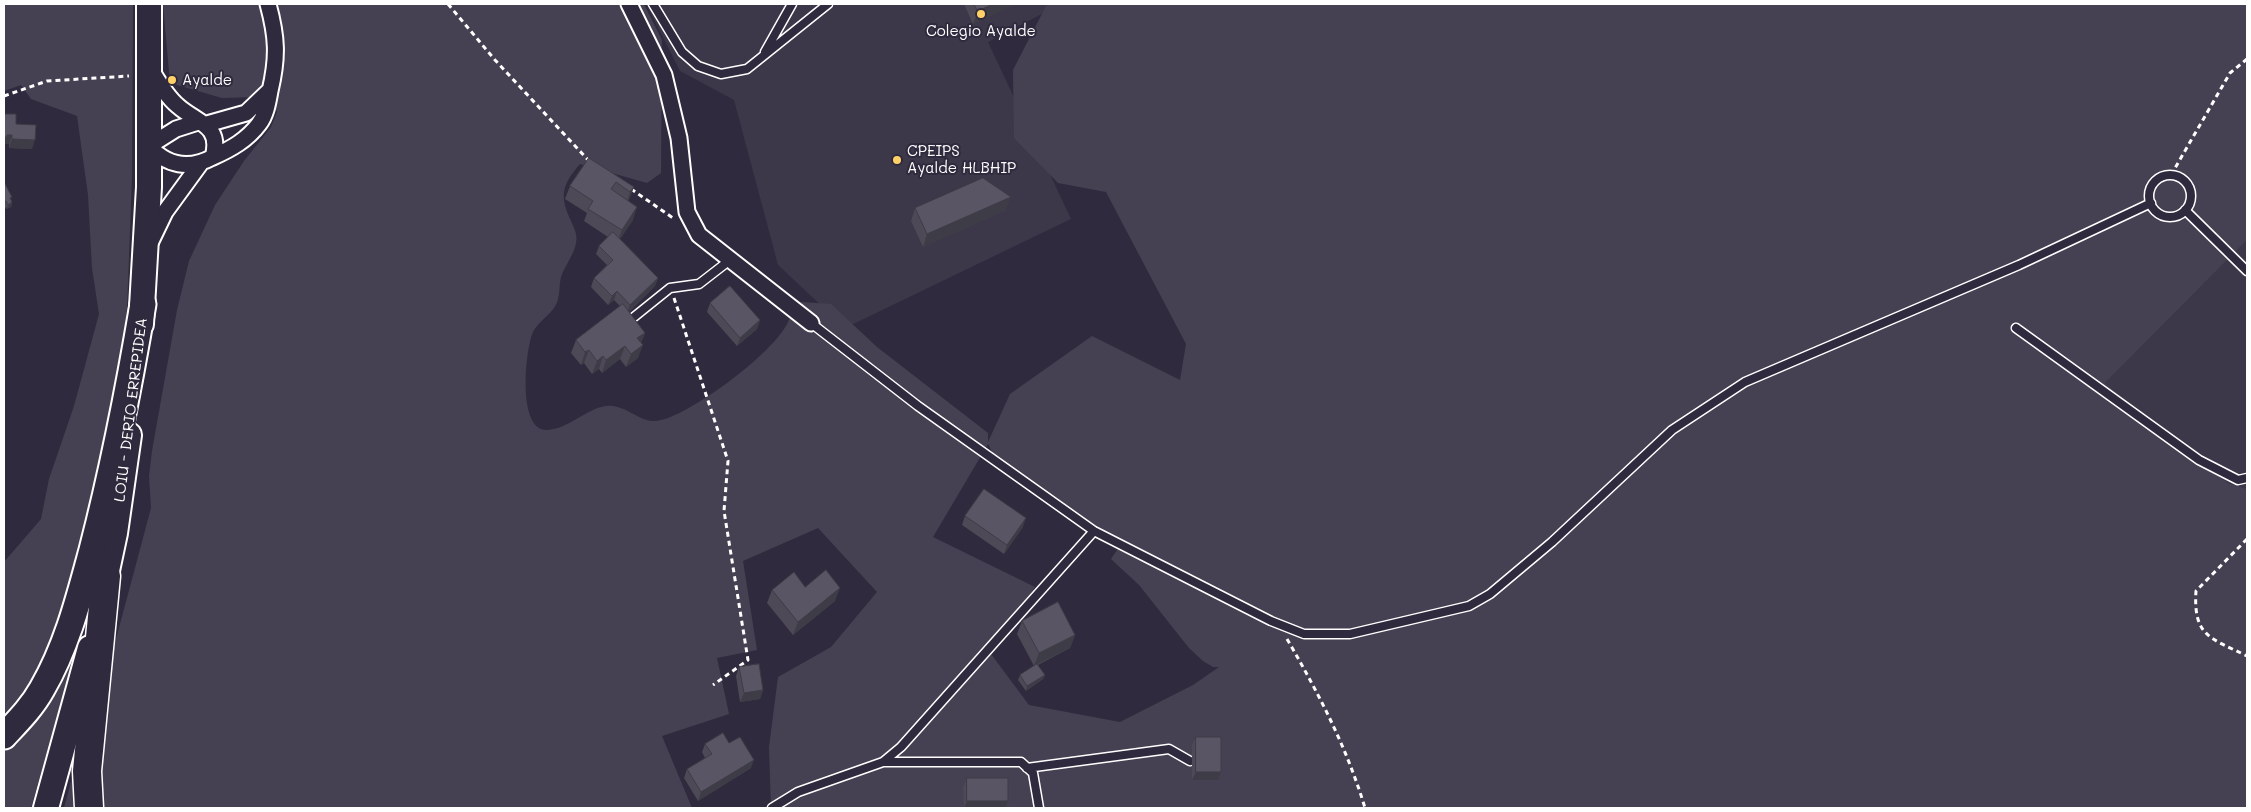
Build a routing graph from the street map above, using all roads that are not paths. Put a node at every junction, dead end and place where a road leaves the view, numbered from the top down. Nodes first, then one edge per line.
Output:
1 (149, 4) edge
2 (268, 4) edge
3 (629, 4) edge
4 (653, 4) edge
5 (792, 4) edge
6 (828, 4) edge
7 (761, 58) junction
8 (150, 72) junction
9 (270, 90) junction
10 (202, 123) junction
11 (150, 146) junction
12 (206, 160) junction
13 (2151, 203) junction
14 (2185, 210) junction
15 (146, 254) junction
16 (730, 260) junction
17 (2247, 271) edge
18 (144, 304) junction
19 (629, 321) edge
20 (811, 323) joint
21 (2016, 328) dead end
22 (2247, 478) edge
23 (1094, 531) junction
24 (106, 576) junction
25 (4, 736) edge
26 (1190, 761) dead end
27 (883, 762) junction
28 (1027, 768) junction
29 (46, 808) edge
30 (89, 808) edge
31 (772, 808) edge
32 (1039, 808) edge

1 - 8 main road, LOIU - DERIO ERREPIDEA
2 - 9 street
3 - 16 street
4 - 7 lane
5 - 7 lane
6 - 7 lane
8 - 10 street
8 - 11 main road, LOIU - DERIO ERREPIDEA
9 - 10 street
9 - 12 street
10 - 11 street
10 - 12 street
11 - 12 street
11 - 15 main road, LOIU - DERIO ERREPIDEA
12 - 15 street
13 - 14 lane
13 - 14 lane
13 - 23 lane
14 - 17 lane
15 - 18 main road, LOIU - DERIO ERREPIDEA
16 - 19 lane
16 - 20 street
18 - 24 main road, LOIU - DERIO ERREPIDEA
18 - 25 highway
20 - 23 lane
21 - 22 lane
23 - 27 lane
24 - 29 main road, LOIU - DERIO ERREPIDEA
24 - 30 highway
26 - 28 lane
27 - 28 lane
27 - 31 lane
28 - 32 lane

